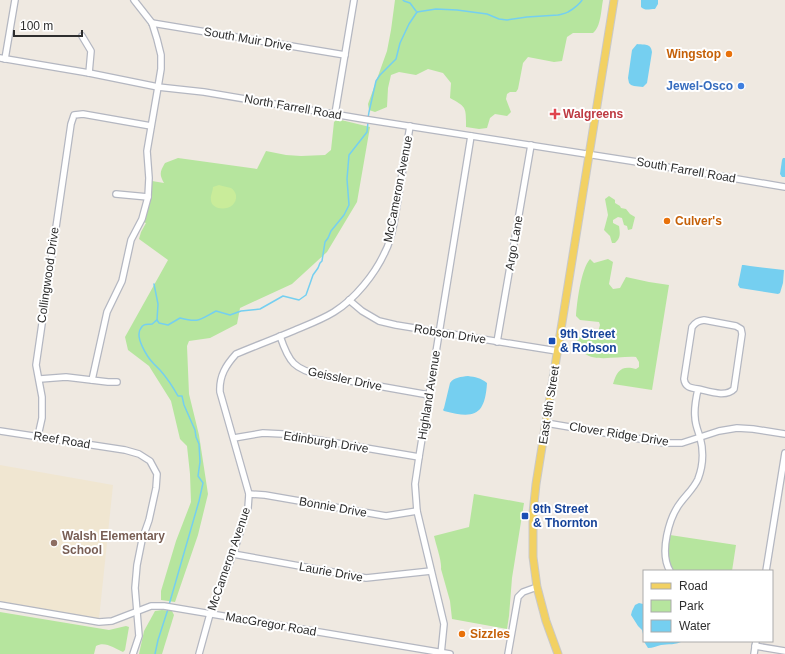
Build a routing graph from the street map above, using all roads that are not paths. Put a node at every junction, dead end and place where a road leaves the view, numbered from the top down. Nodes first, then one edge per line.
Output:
1 (15, 0) edge
2 (134, 0) edge
3 (354, 0) edge
4 (614, 0) edge
5 (152, 23) junction
6 (82, 36) dead end
7 (345, 55) junction
8 (2, 59) edge
9 (89, 73) junction
10 (158, 87) junction
11 (335, 114) junction
12 (151, 126) junction
13 (410, 126) junction
14 (471, 136) junction
15 (531, 145) junction
16 (588, 154) junction
17 (785, 187) edge
18 (116, 194) dead end
19 (148, 197) junction
20 (349, 300) junction
21 (439, 332) junction
22 (280, 336) junction
23 (498, 342) junction
24 (557, 351) junction
25 (40, 380) junction
26 (92, 380) junction
27 (117, 382) dead end
28 (698, 389) junction
29 (429, 394) junction
30 (546, 423) junction
31 (0, 431) edge
32 (785, 434) edge
33 (38, 436) junction
34 (700, 437) junction
35 (234, 438) junction
36 (785, 453) edge
37 (418, 457) junction
38 (249, 494) junction
39 (417, 511) junction
40 (233, 554) junction
41 (670, 570) edge
42 (766, 570) edge
43 (431, 571) junction
44 (536, 587) junction
45 (0, 605) edge
46 (138, 611) junction
47 (210, 614) junction
48 (756, 643) edge
49 (785, 651) edge
50 (441, 653) edge
51 (133, 654) edge
52 (199, 654) edge
53 (450, 654) edge
54 (508, 654) edge
55 (558, 654) edge
56 (754, 654) edge

1 - 8 street
2 - 5 street
3 - 7 street
4 - 16 main road, East 9th Street
5 - 7 street, South Muir Drive
5 - 10 street
6 - 9 street
7 - 11 street
8 - 9 street, North Farrell Road
9 - 10 street, North Farrell Road
10 - 11 street, North Farrell Road
10 - 12 street
11 - 13 street, North Farrell Road
12 - 19 street
12 - 25 street, Collingwood Drive
13 - 14 street, North Farrell Road
13 - 20 street, McCameron Avenue
14 - 15 street, North Farrell Road
14 - 21 street, Highland Avenue
15 - 16 street, North Farrell Road
15 - 23 street, Argo Lane
16 - 17 street, South Farrell Road
16 - 24 main road, East 9th Street
18 - 19 street
19 - 26 street
20 - 21 street, Robson Drive
20 - 22 street, McCameron Avenue
21 - 23 street, Robson Drive
21 - 29 street, Highland Avenue
22 - 29 street, Geissler Drive
22 - 35 street, McCameron Avenue
23 - 24 street, Robson Drive
24 - 30 main road, East 9th Street
25 - 26 street
25 - 33 street, Collingwood Drive
26 - 27 street
28 - 28 street
28 - 34 street
29 - 37 street, Highland Avenue
30 - 34 street, Clover Ridge Drive
30 - 44 main road, East 9th Street
31 - 33 street, Reef Road
32 - 34 street, Clover Ridge Drive
33 - 46 street, Reef Road
34 - 41 street
35 - 37 street, Edinburgh Drive
35 - 38 street, McCameron Avenue
36 - 42 street
37 - 39 street, Highland Avenue
38 - 39 street, Bonnie Drive
38 - 40 street, McCameron Avenue
39 - 43 street, Highland Avenue
40 - 43 street, Laurie Drive
40 - 47 street, McCameron Avenue
43 - 50 street, Highland Avenue
44 - 54 street
44 - 55 main road, East 9th Street
45 - 46 street, MacGregor Road
46 - 47 street, MacGregor Road
46 - 51 street, Reef Road
47 - 50 street, MacGregor Road
47 - 52 street, McCameron Avenue
48 - 49 street
48 - 56 street
50 - 53 street, MacGregor Road

